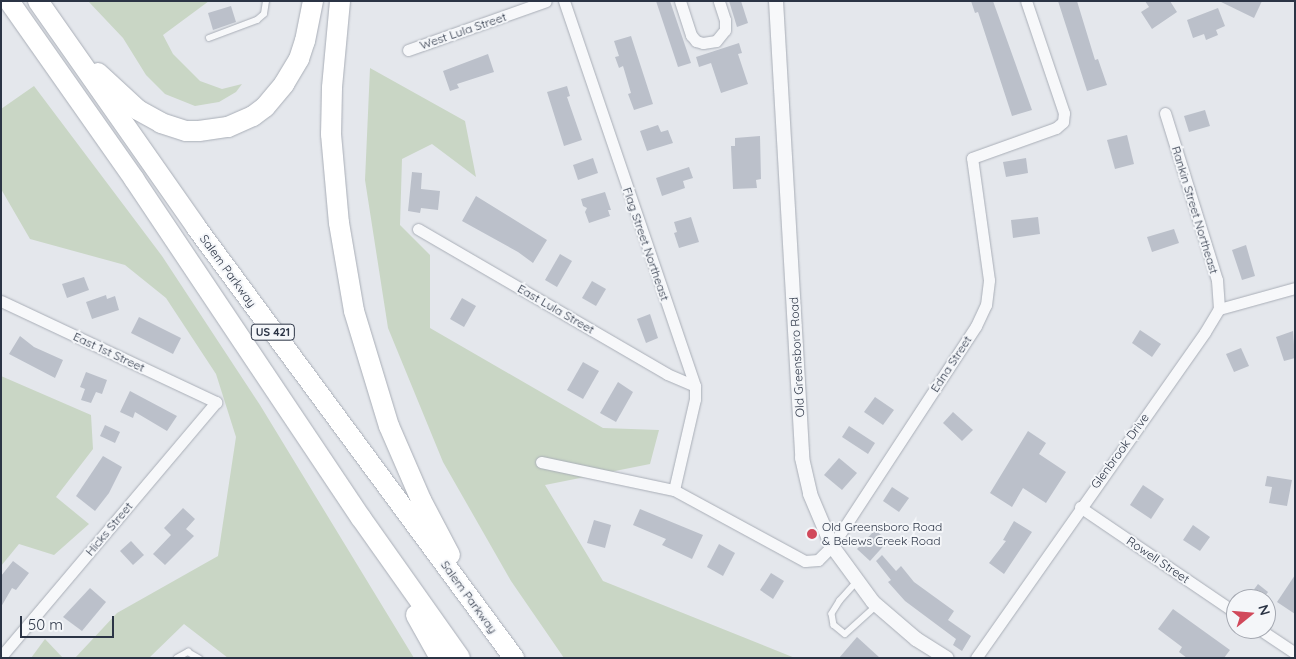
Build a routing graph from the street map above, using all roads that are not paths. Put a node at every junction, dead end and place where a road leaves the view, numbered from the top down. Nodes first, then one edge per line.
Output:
1 (9, 1) edge
2 (38, 1) edge
3 (266, 1) edge
4 (313, 1) edge
5 (340, 1) edge
6 (546, 1) edge
7 (564, 1) edge
8 (680, 1) edge
9 (719, 1) edge
10 (776, 1) edge
11 (1026, 1) edge
12 (209, 38) dead end
13 (73, 50) junction
14 (408, 50) dead end
15 (1165, 113) dead end
16 (418, 229) dead end
17 (1295, 288) edge
18 (1, 301) edge
19 (1219, 309) junction
20 (694, 386) junction
21 (216, 402) joint
22 (541, 462) dead end
23 (674, 490) junction
24 (1080, 507) junction
25 (361, 518) junction
26 (832, 546) junction
27 (858, 581) junction
28 (876, 605) junction
29 (1226, 606) edge
30 (479, 610) junction
31 (1274, 639) edge
32 (1295, 653) edge
33 (1, 656) edge
34 (177, 658) edge
35 (199, 658) edge
36 (440, 658) edge
37 (460, 658) edge
38 (514, 658) edge
39 (946, 658) edge
40 (976, 658) edge

1 - 25 highway, Salem Parkway / US 421
2 - 13 highway, Salem Parkway / US 421
3 - 12 lane
4 - 13 highway
5 - 30 highway
6 - 14 street, West Lula Street
7 - 20 street, Flag Street Northeast
8 - 9 street
10 - 26 street, Old Greensboro Road
11 - 26 street, Edna Street
13 - 30 highway, Salem Parkway / US 421
15 - 19 street, Rankin Street Northeast
16 - 20 street, East Lula Street
17 - 19 street
18 - 21 street, East 1st Street
19 - 24 street, Glenbrook Drive
20 - 23 street, Flag Street Northeast
21 - 33 street, Hicks Street
22 - 23 street, Edna Street
23 - 26 street, Edna Street
24 - 29 street, Rowell Street
24 - 40 street, Glenbrook Drive
25 - 36 highway
25 - 37 highway, Salem Parkway / US 421
26 - 27 street, Old Greensboro Road
27 - 28 street, Old Greensboro Road
27 - 28 lane
28 - 39 street, Old Greensboro Road
30 - 38 highway, Salem Parkway / US 421
31 - 32 street
34 - 35 lane

